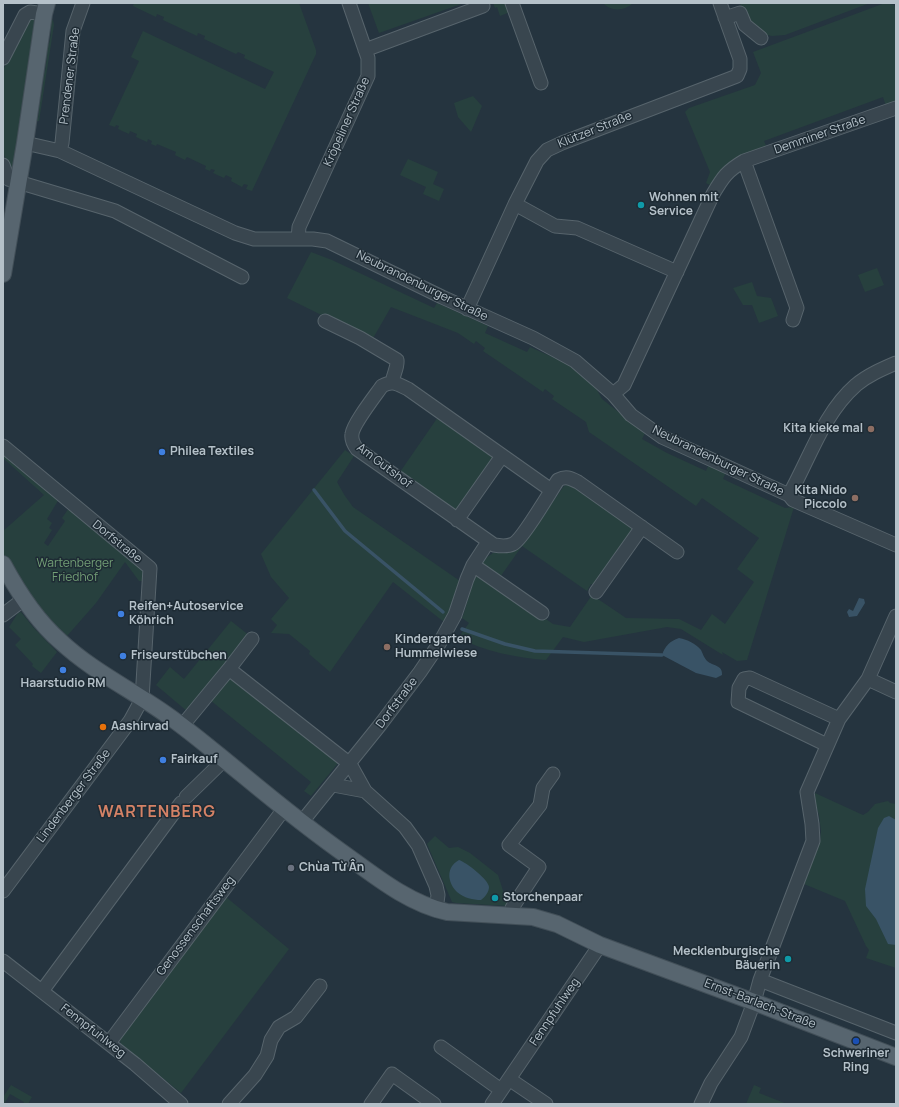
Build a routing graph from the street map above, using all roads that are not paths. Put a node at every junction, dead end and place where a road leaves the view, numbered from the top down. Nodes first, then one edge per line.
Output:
1 (83, 3) edge
2 (349, 3) edge
3 (512, 3) edge
4 (720, 3) edge
5 (483, 6) dead end
6 (45, 8) edge
7 (738, 8) edge
8 (725, 18) junction
9 (761, 38) dead end
10 (365, 50) junction
11 (3, 58) edge
12 (541, 83) dead end
13 (896, 108) edge
14 (25, 143) junction
15 (60, 151) junction
16 (744, 161) junction
17 (3, 164) edge
18 (18, 182) junction
19 (514, 204) junction
20 (298, 239) junction
21 (677, 272) junction
22 (3, 274) edge
23 (242, 277) dead end
24 (468, 308) junction
25 (793, 320) dead end
26 (324, 321) dead end
27 (896, 363) edge
28 (392, 383) junction
29 (613, 394) junction
30 (3, 446) edge
31 (502, 456) junction
32 (551, 490) junction
33 (789, 495) junction
34 (457, 520) junction
35 (642, 527) junction
36 (488, 542) junction
37 (896, 545) edge
38 (677, 552) dead end
39 (3, 564) edge
40 (473, 565) junction
41 (596, 592) dead end
42 (24, 598) junction
43 (542, 613) dead end
44 (3, 615) edge
45 (896, 616) edge
46 (252, 639) dead end
47 (229, 669) junction
48 (868, 679) junction
49 (896, 692) edge
50 (142, 699) junction
51 (839, 719) junction
52 (182, 726) junction
53 (827, 745) junction
54 (224, 760) junction
55 (350, 764) junction
56 (553, 774) dead end
57 (333, 785) junction
58 (365, 791) junction
59 (284, 809) junction
60 (302, 823) junction
61 (3, 891) edge
62 (436, 910) junction
63 (512, 916) junction
64 (600, 945) junction
65 (3, 961) edge
66 (760, 980) junction
67 (320, 986) dead end
68 (42, 991) junction
69 (754, 1002) junction
70 (896, 1033) edge
71 (108, 1043) junction
72 (441, 1047) dead end
73 (896, 1057) edge
74 (509, 1079) junction
75 (501, 1090) junction
76 (181, 1104) edge
77 (228, 1104) edge
78 (371, 1104) edge
79 (434, 1104) edge
80 (492, 1104) edge
81 (546, 1104) edge
82 (701, 1104) edge

1 - 15 street, Prendener Straße
2 - 10 street, Kröpeliner Straße
3 - 12 street
4 - 8 street, Klützer Straße
5 - 10 street
6 - 11 street
6 - 14 main road
7 - 8 street
7 - 9 street
8 - 19 street, Klützer Straße
10 - 20 street, Kröpeliner Straße
13 - 16 street, Demminer Straße
14 - 15 street, Neubrandenburger Straße
14 - 18 main road
15 - 20 street, Neubrandenburger Straße
16 - 21 street, Demminer Straße
16 - 25 street
17 - 18 street
18 - 22 main road
18 - 23 street
19 - 21 street
19 - 24 street, Klützer Straße
20 - 24 street, Neubrandenburger Straße
21 - 29 street, Demminer Straße
24 - 29 street, Neubrandenburger Straße
26 - 28 street
27 - 33 street, Neubrandenburger Straße
28 - 31 street
28 - 34 street, Am Gutshof
29 - 33 street, Neubrandenburger Straße
30 - 50 street, Dorfstraße
31 - 32 street
31 - 34 street
32 - 35 street, Am Gutshof
32 - 36 street, Am Gutshof
33 - 37 street, Neubrandenburger Straße
34 - 36 street, Am Gutshof
35 - 38 street, Am Gutshof
35 - 41 street
36 - 40 street
39 - 42 main road
40 - 43 street
40 - 55 street, Dorfstraße
42 - 44 street
42 - 50 main road
45 - 48 street
46 - 47 street
47 - 52 street
47 - 55 street
48 - 49 street
48 - 51 street
50 - 52 main road
50 - 61 street, Lindenberger Straße
51 - 53 street
51 - 53 street
52 - 54 main road
53 - 66 street
54 - 59 main road
54 - 68 street
55 - 57 street, Dorfstraße
55 - 58 street
56 - 63 street
57 - 58 street
57 - 60 street, Dorfstraße
58 - 62 street
59 - 60 main road
59 - 71 street, Genossenschaftsweg
60 - 62 main road
62 - 63 main road
63 - 64 main road
64 - 69 main road, Ernst-Barlach-Straße
64 - 74 street, Fennpfuhlweg
65 - 68 street, Fennpfuhlweg
66 - 69 street
66 - 70 street, Ernst-Barlach-Straße
67 - 77 street
68 - 71 street, Fennpfuhlweg
69 - 73 main road, Ernst-Barlach-Straße
69 - 82 street
71 - 76 street, Fennpfuhlweg
72 - 75 street
74 - 75 street, Fennpfuhlweg
74 - 81 street
75 - 80 street, Fennpfuhlweg
78 - 79 street

